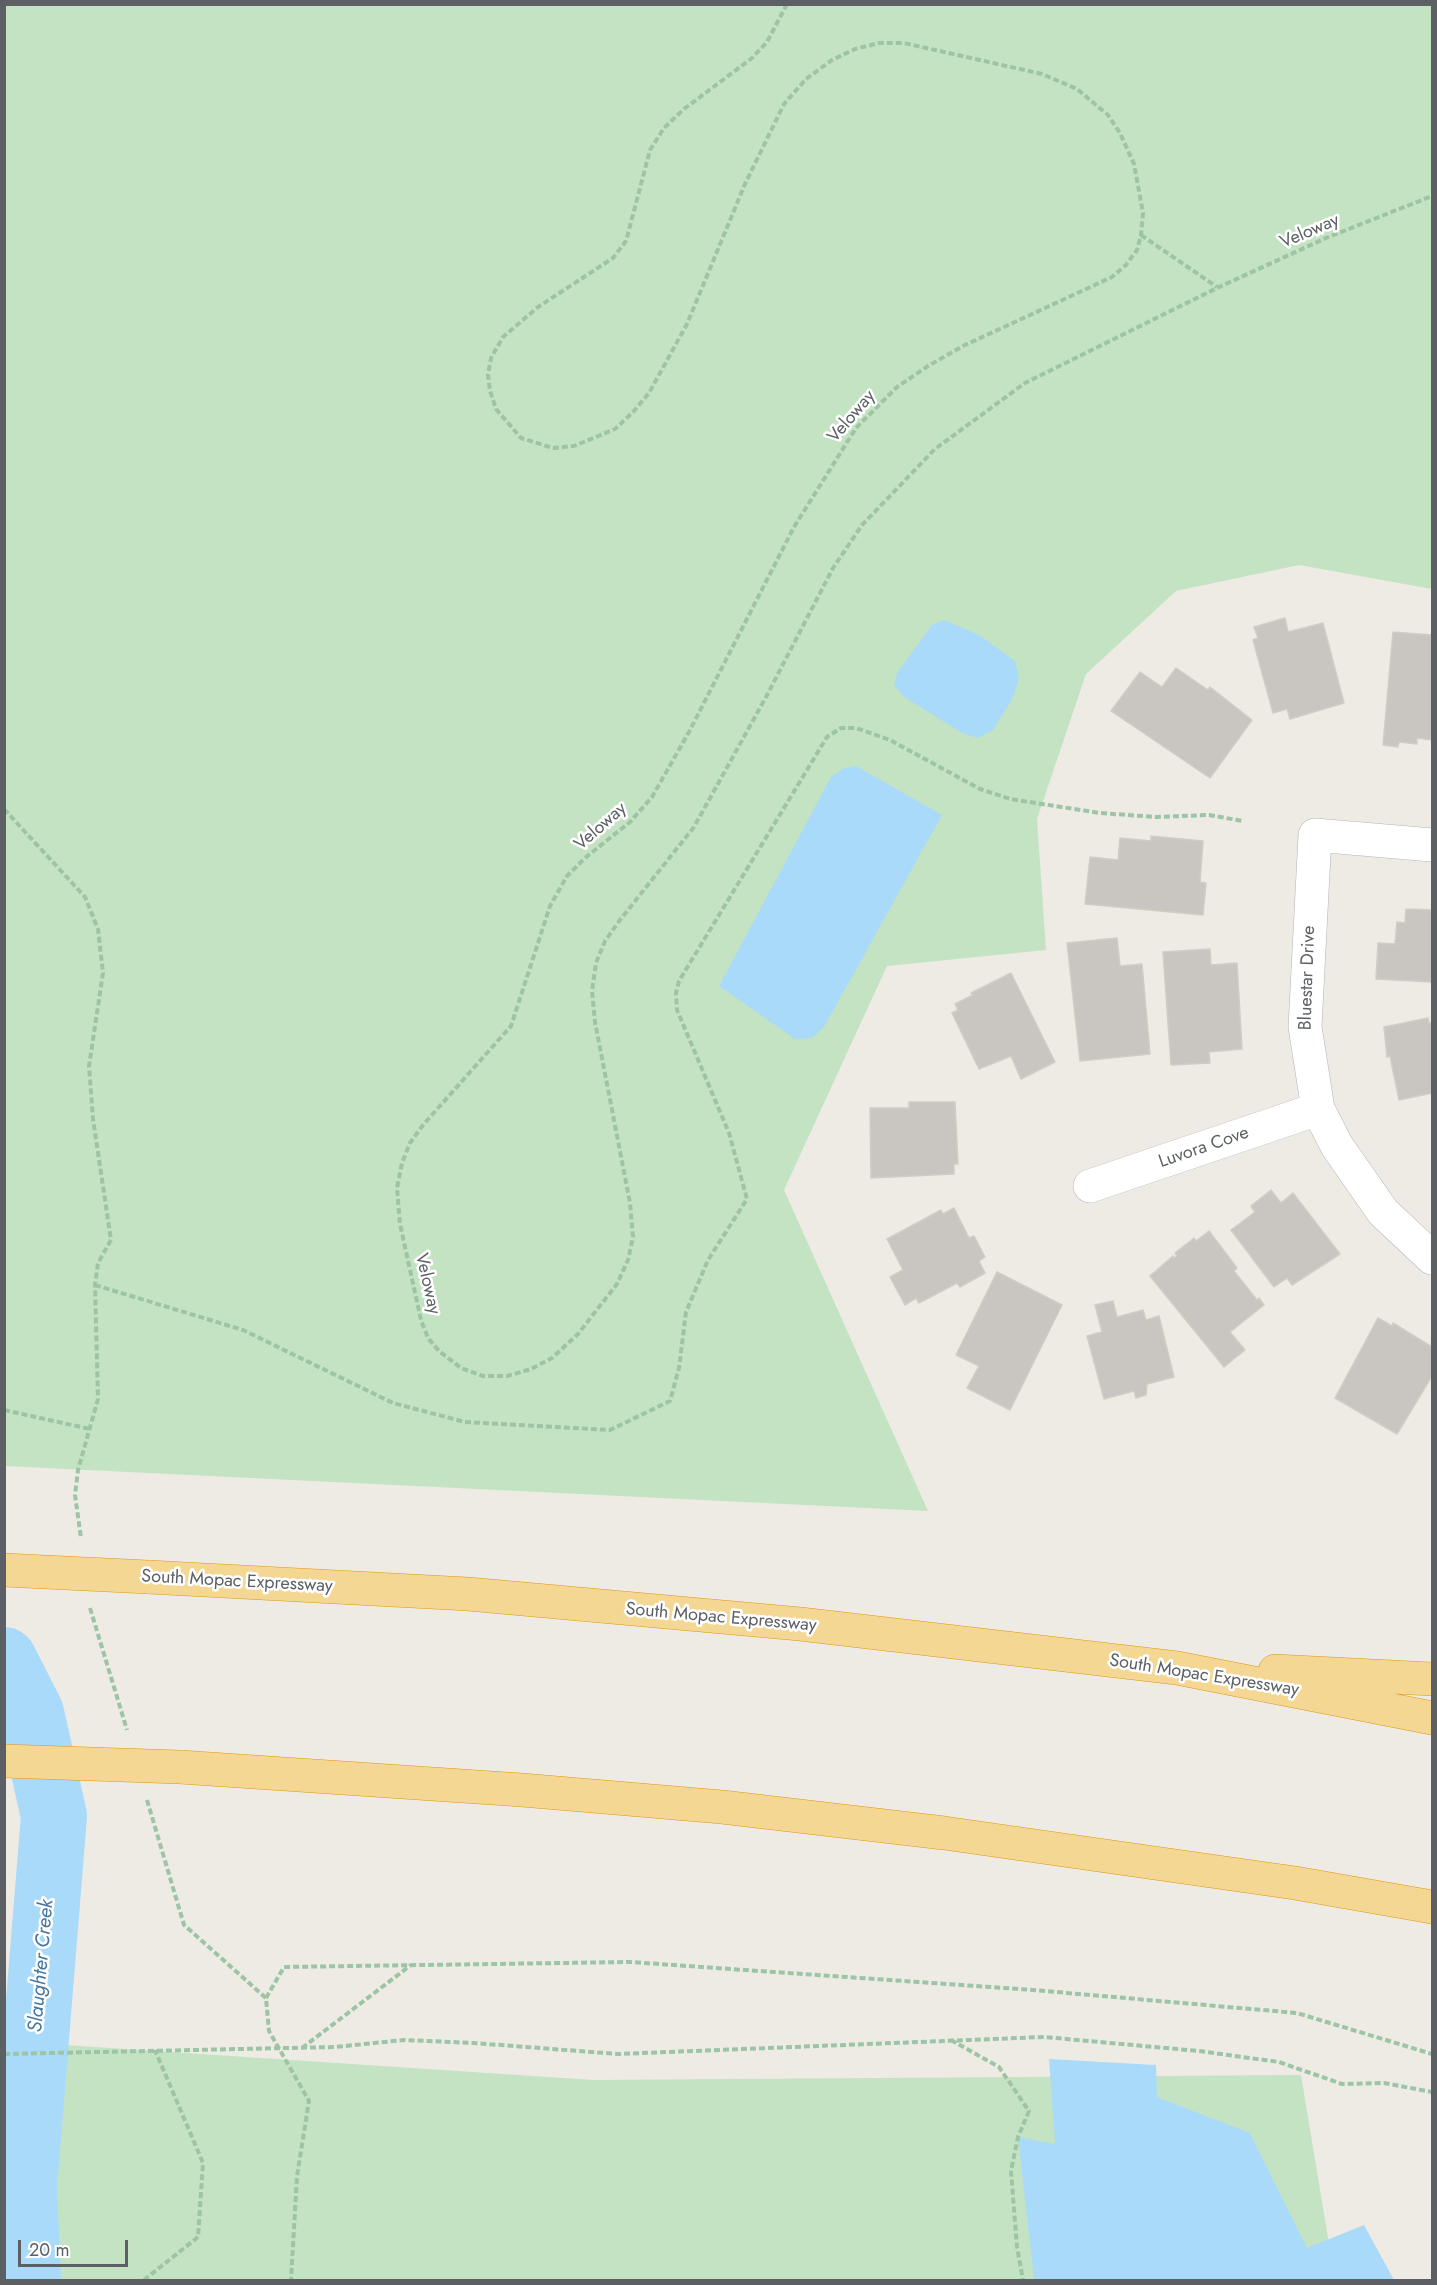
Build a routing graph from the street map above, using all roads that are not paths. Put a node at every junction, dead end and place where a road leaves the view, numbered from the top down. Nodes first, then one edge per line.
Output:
1 (1432, 845) edge
2 (1318, 1109) junction
3 (1090, 1186) dead end
4 (1432, 1258) edge
5 (4, 1570) edge
6 (1177, 1668) junction
7 (1432, 1679) edge
8 (1432, 1718) edge
9 (4, 1761) edge
10 (1432, 1907) edge

1 - 2 street, Bluestar Drive
2 - 3 street, Luvora Cove
2 - 4 street, Bluestar Drive
5 - 6 highway, South Mopac Expressway, bridge
6 - 7 highway
6 - 8 highway, South Mopac Expressway
9 - 10 highway, bridge

